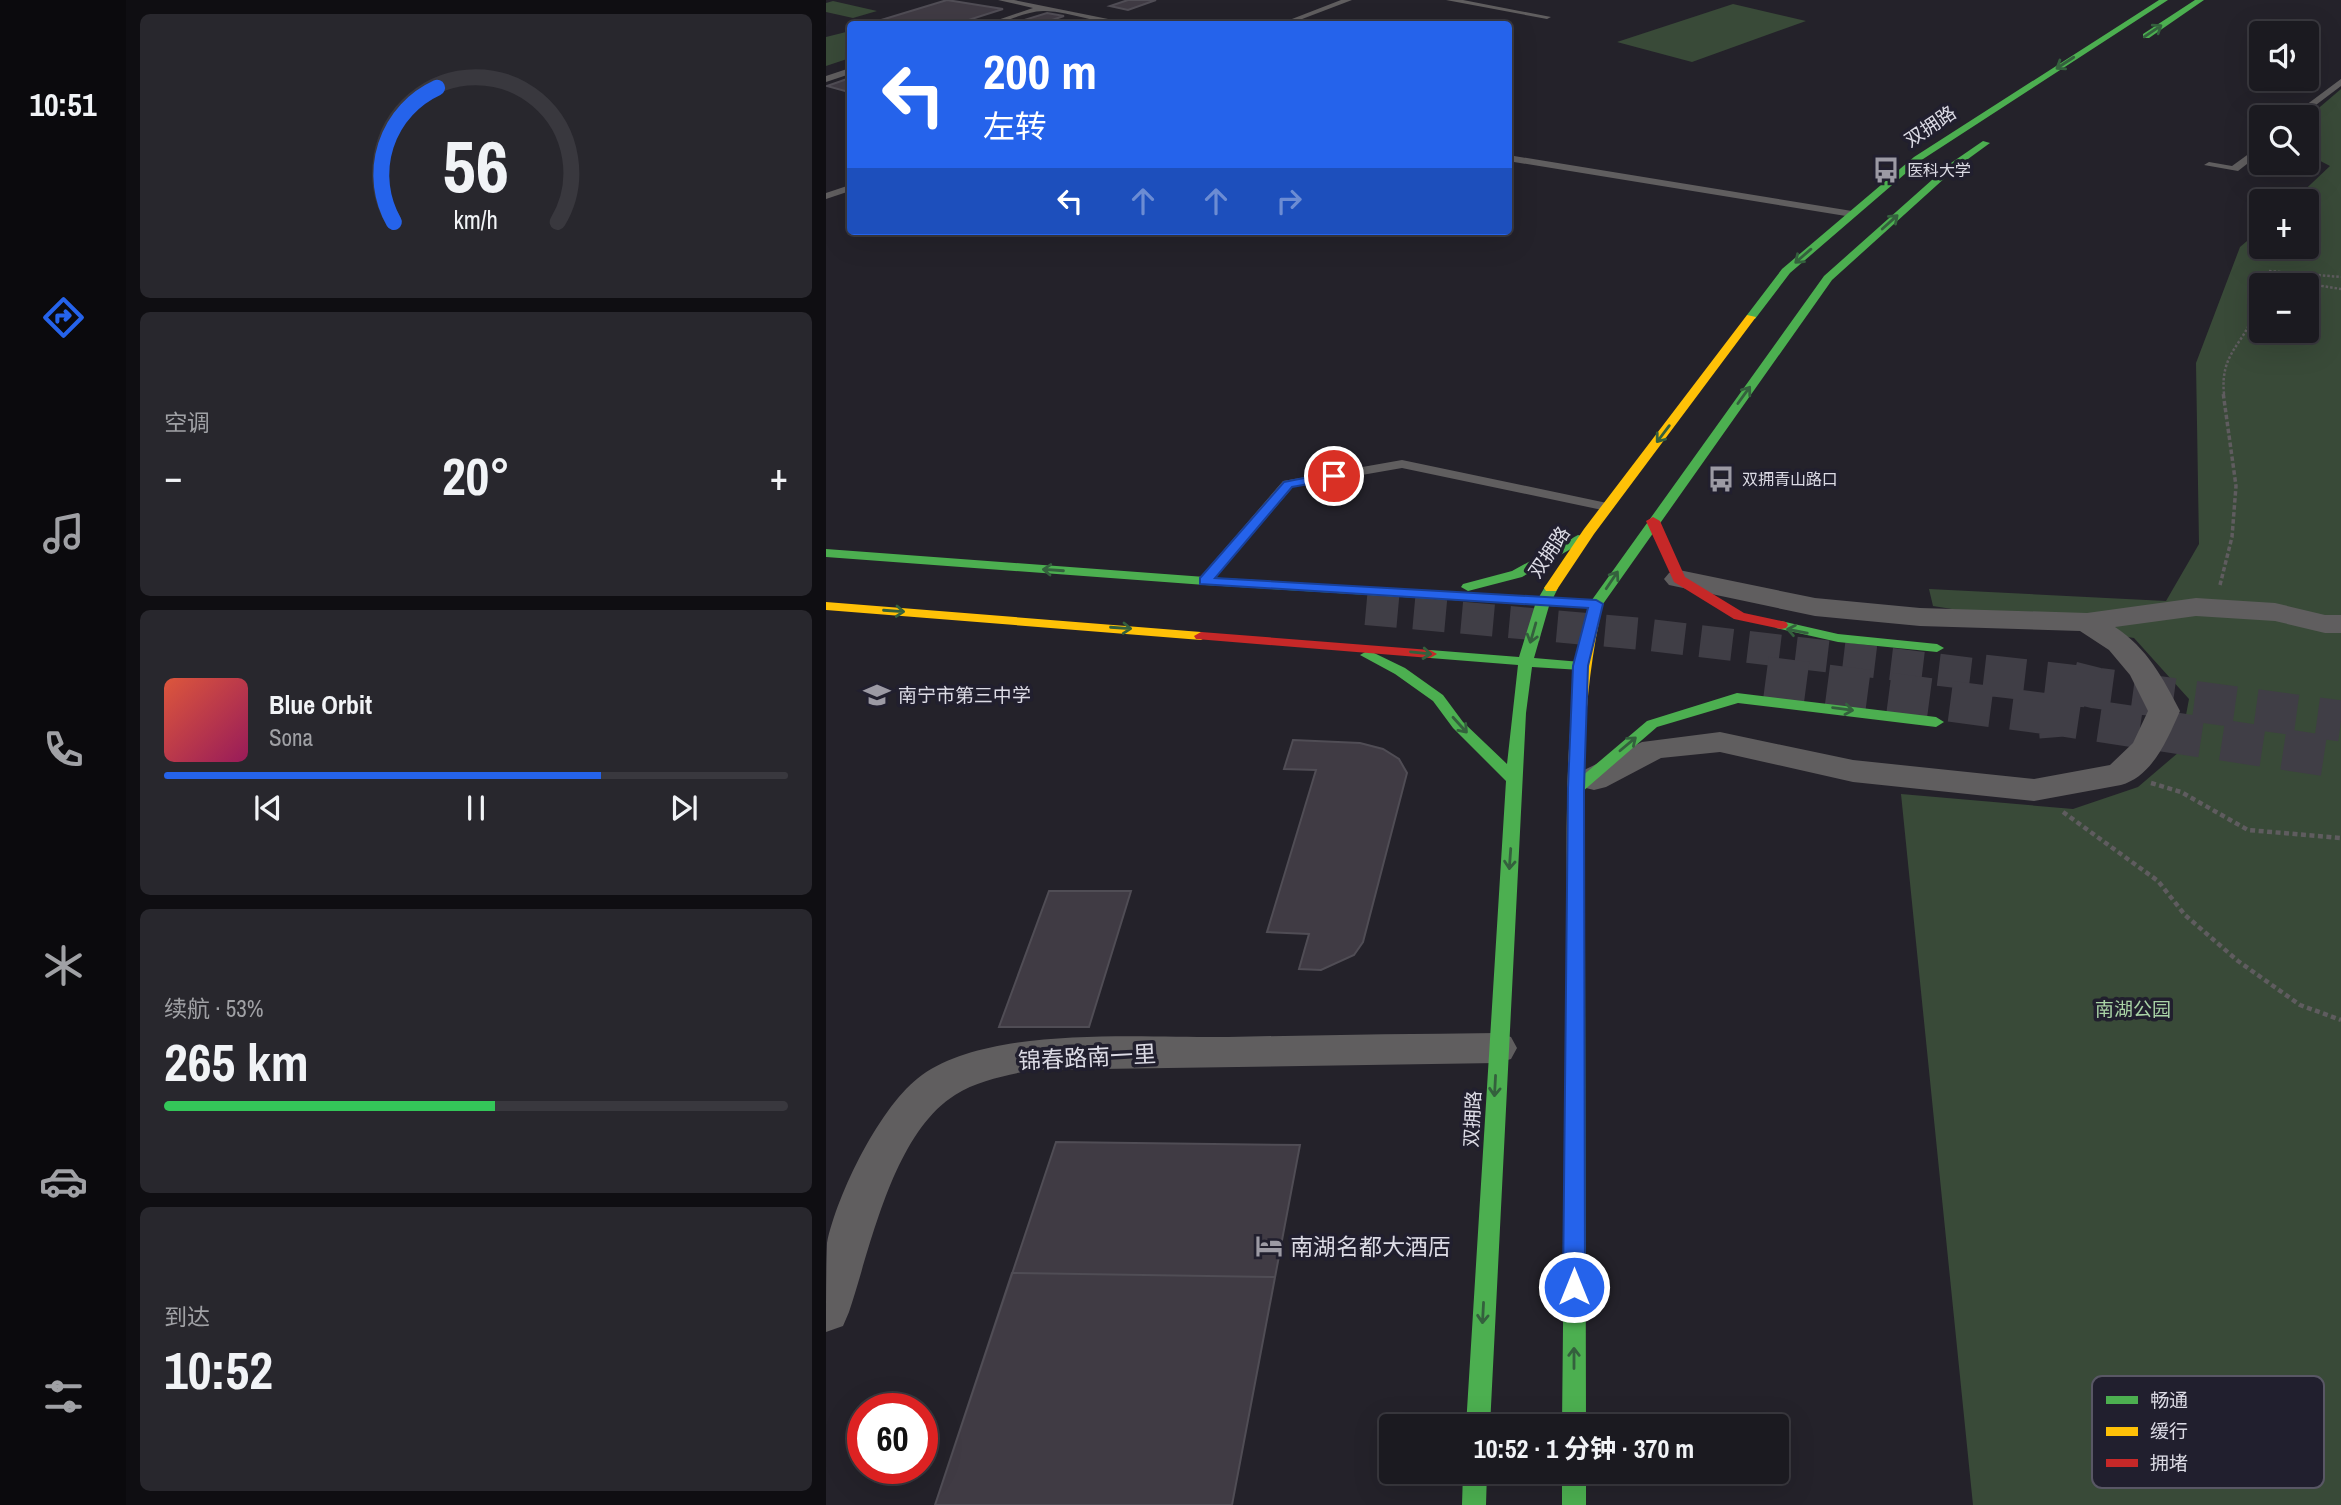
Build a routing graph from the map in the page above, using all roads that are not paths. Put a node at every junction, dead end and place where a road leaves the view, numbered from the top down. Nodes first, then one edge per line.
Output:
1 (1002, 0) edge
2 (1065, 0) edge
3 (1343, 0) edge
4 (1450, 0) edge
5 (2164, 0) edge
6 (2200, 0) edge
7 (1042, 8) junction
8 (1546, 17) dead end
9 (1000, 21) edge
10 (1113, 21) edge
11 (1290, 21) edge
12 (2136, 43) dead end
13 (847, 72) edge
14 (826, 79) edge
15 (2341, 82) edge
16 (2310, 105) edge
17 (1999, 134) dead end
18 (2249, 158) edge
19 (1512, 159) edge
20 (2209, 165) dead end
21 (847, 189) edge
22 (828, 196) dead end
23 (1852, 214) junction
24 (1607, 508) junction
25 (1653, 521) junction
26 (1589, 532) junction
27 (826, 553) edge
28 (826, 566) edge
29 (1679, 579) junction
30 (1205, 581) junction
31 (1439, 594) junction
32 (1542, 601) junction
33 (1311, 604) dead end
34 (1596, 604) junction
35 (826, 606) edge
36 (2087, 622) junction
37 (2333, 624) edge
38 (1346, 645) junction
39 (1937, 648) dead end
40 (2341, 652) edge
41 (1524, 664) junction
42 (1581, 666) junction
43 (1936, 722) dead end
44 (1516, 781) junction
45 (1576, 788) junction
46 (1497, 1048) junction
47 (826, 1312) edge
48 (1479, 1414) edge
49 (1574, 1414) edge
50 (1475, 1484) edge
51 (1574, 1484) edge
52 (1474, 1505) edge
53 (1573, 1505) edge

1 - 7 lane
2 - 7 lane
3 - 11 lane
4 - 8 lane
5 -> 23 main road, 双拥路
12 -> 6 main road
7 - 9 lane
7 - 10 lane
13 - 14 lane
15 - 16 lane
25 -> 17 main road
18 - 20 lane
19 - 23 lane
21 - 22 lane
23 -> 24 main road, 双拥路
24 - 26 main road, 双拥路
24 - 30 lane
25 - 29 main road
34 -> 25 main road
26 - 31 main road
26 - 32 main road, 双拥路
30 -> 27 main road
28 - 33 main road
29 - 36 street
39 -> 29 main road
30 - 31 main road
31 - 32 main road
32 - 34 main road
32 -> 41 main road, 双拥路
34 - 42 main road
35 -> 38 main road
36 - 37 street
36 - 45 street
37 - 40 street
38 -> 41 main road
38 -> 44 main road
41 - 42 main road
41 - 44 main road, 双拥路
42 - 45 main road
45 -> 43 main road
44 -> 46 main road, 双拥路
49 -> 45 main road
46 - 47 street, 锦春路南一里
46 -> 48 main road, 双拥路
50 - 52 main road
51 - 53 main road

